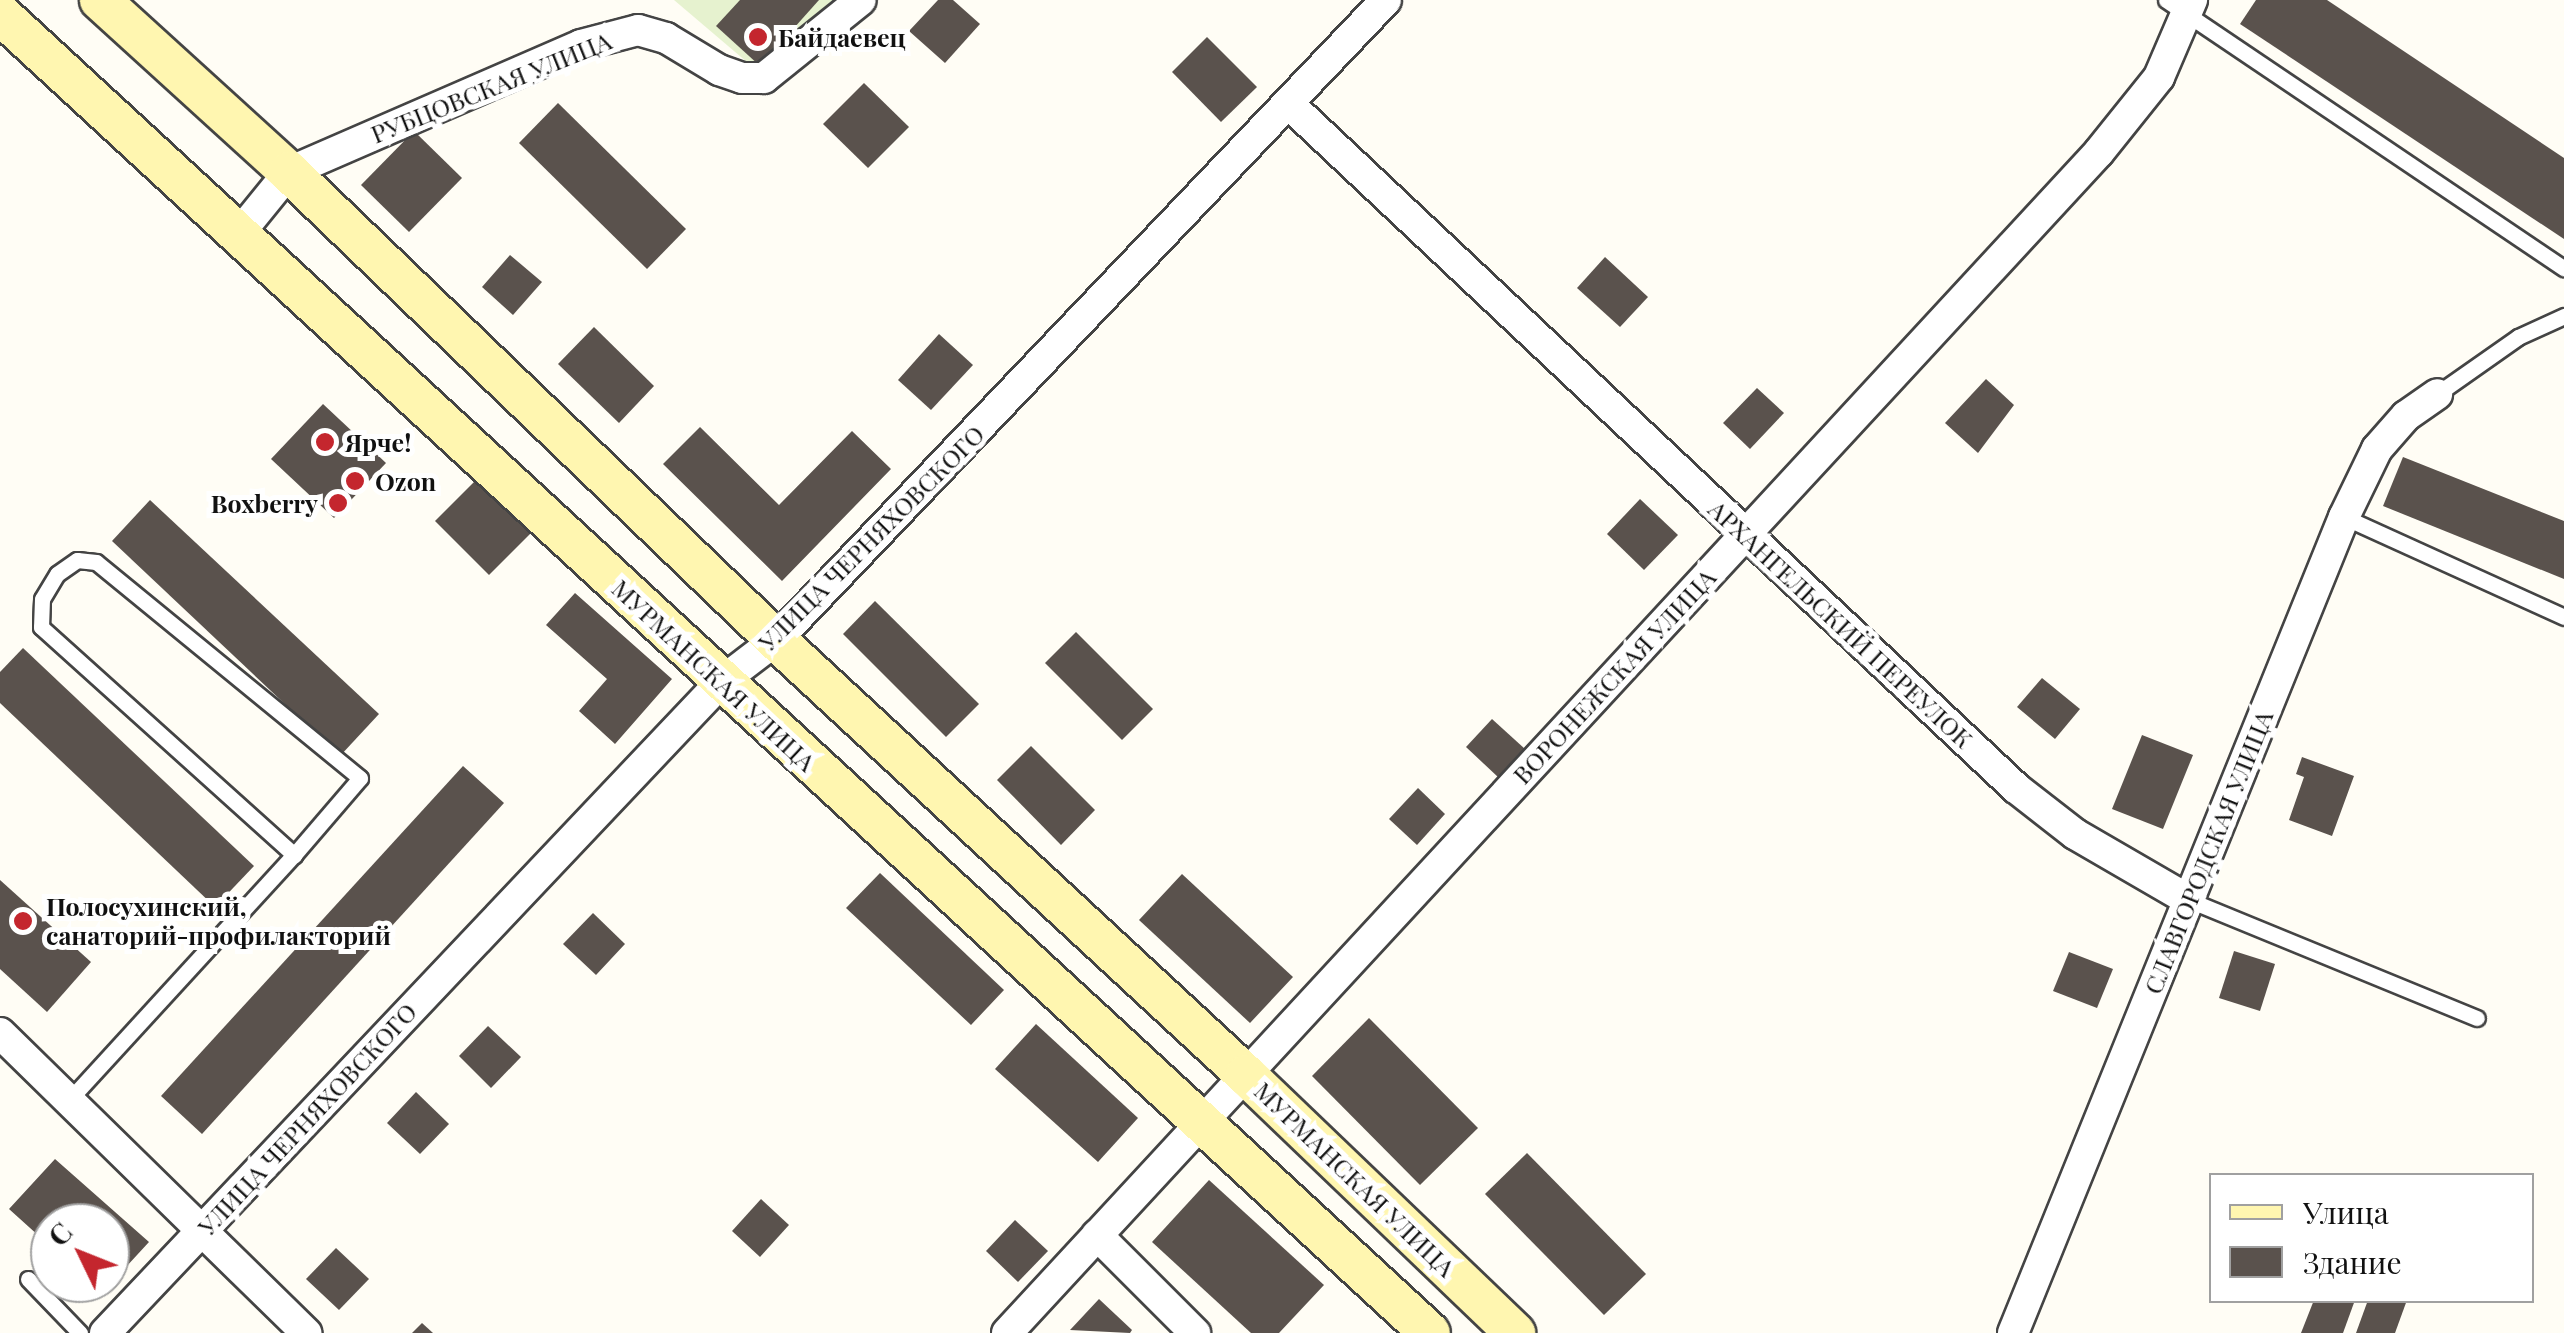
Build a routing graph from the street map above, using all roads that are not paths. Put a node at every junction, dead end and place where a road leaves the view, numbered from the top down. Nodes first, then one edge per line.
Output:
1 (100, 0) edge
2 (861, 0) edge
3 (1386, 0) edge
4 (2180, 4) edge
5 (0, 14) edge
6 (1290, 105) junction
7 (290, 172) junction
8 (237, 236) junction
9 (2564, 268) edge
10 (2564, 316) edge
11 (2438, 394) joint
12 (2344, 517) junction
13 (1746, 534) junction
14 (2564, 617) edge
15 (776, 640) junction
16 (721, 682) junction
17 (294, 855) junction
18 (2188, 900) junction
19 (2477, 1018) dead end
20 (0, 1033) edge
21 (1246, 1075) junction
22 (71, 1098) junction
23 (1203, 1122) junction
24 (200, 1232) junction
25 (1098, 1235) junction
26 (28, 1279) dead end
27 (80, 1333) edge
28 (105, 1333) edge
29 (306, 1333) edge
30 (1008, 1333) edge
31 (1195, 1333) edge
32 (1430, 1333) edge
33 (1515, 1333) edge
34 (2013, 1333) edge

1 - 7 main road, МУРМАНСКАЯ УЛИЦА
2 - 7 street, РУБЦОВСКАЯ УЛИЦА
3 - 6 street, УЛИЦА ЧЕРНЯХОВСКОГО
4 - 9 lane
4 - 13 street, ВОРОНЕЖСКАЯ УЛИЦА
5 - 8 main road, МУРМАНСКАЯ УЛИЦА
6 - 13 street, АРХАНГЕЛЬСКИЙ ПЕРЕУЛОК
6 - 15 street, УЛИЦА ЧЕРНЯХОВСКОГО
7 - 8 street, РУБЦОВСКАЯ УЛИЦА
7 - 15 main road, МУРМАНСКАЯ УЛИЦА
8 - 16 main road, МУРМАНСКАЯ УЛИЦА
10 - 11 lane
11 - 12 street, СЛАВГОРОДСКАЯ УЛИЦА
12 - 14 lane
12 - 18 street, СЛАВГОРОДСКАЯ УЛИЦА
13 - 18 street, АРХАНГЕЛЬСКИЙ ПЕРЕУЛОК
13 - 21 street, ВОРОНЕЖСКАЯ УЛИЦА
15 - 16 street, УЛИЦА ЧЕРНЯХОВСКОГО
15 - 21 main road, МУРМАНСКАЯ УЛИЦА
16 - 23 main road, МУРМАНСКАЯ УЛИЦА
16 - 24 street, УЛИЦА ЧЕРНЯХОВСКОГО
17 - 17 lane
17 - 22 lane
18 - 19 lane, АРХАНГЕЛЬСКИЙ ПЕРЕУЛОК
18 - 34 street, СЛАВГОРОДСКАЯ УЛИЦА
20 - 22 street
21 - 23 street, ВОРОНЕЖСКАЯ УЛИЦА
21 - 33 main road, МУРМАНСКАЯ УЛИЦА
22 - 24 street
23 - 25 street, ВОРОНЕЖСКАЯ УЛИЦА
23 - 32 main road, МУРМАНСКАЯ УЛИЦА
24 - 28 street, УЛИЦА ЧЕРНЯХОВСКОГО
24 - 29 street
25 - 30 street, ВОРОНЕЖСКАЯ УЛИЦА
25 - 31 street
26 - 27 lane

